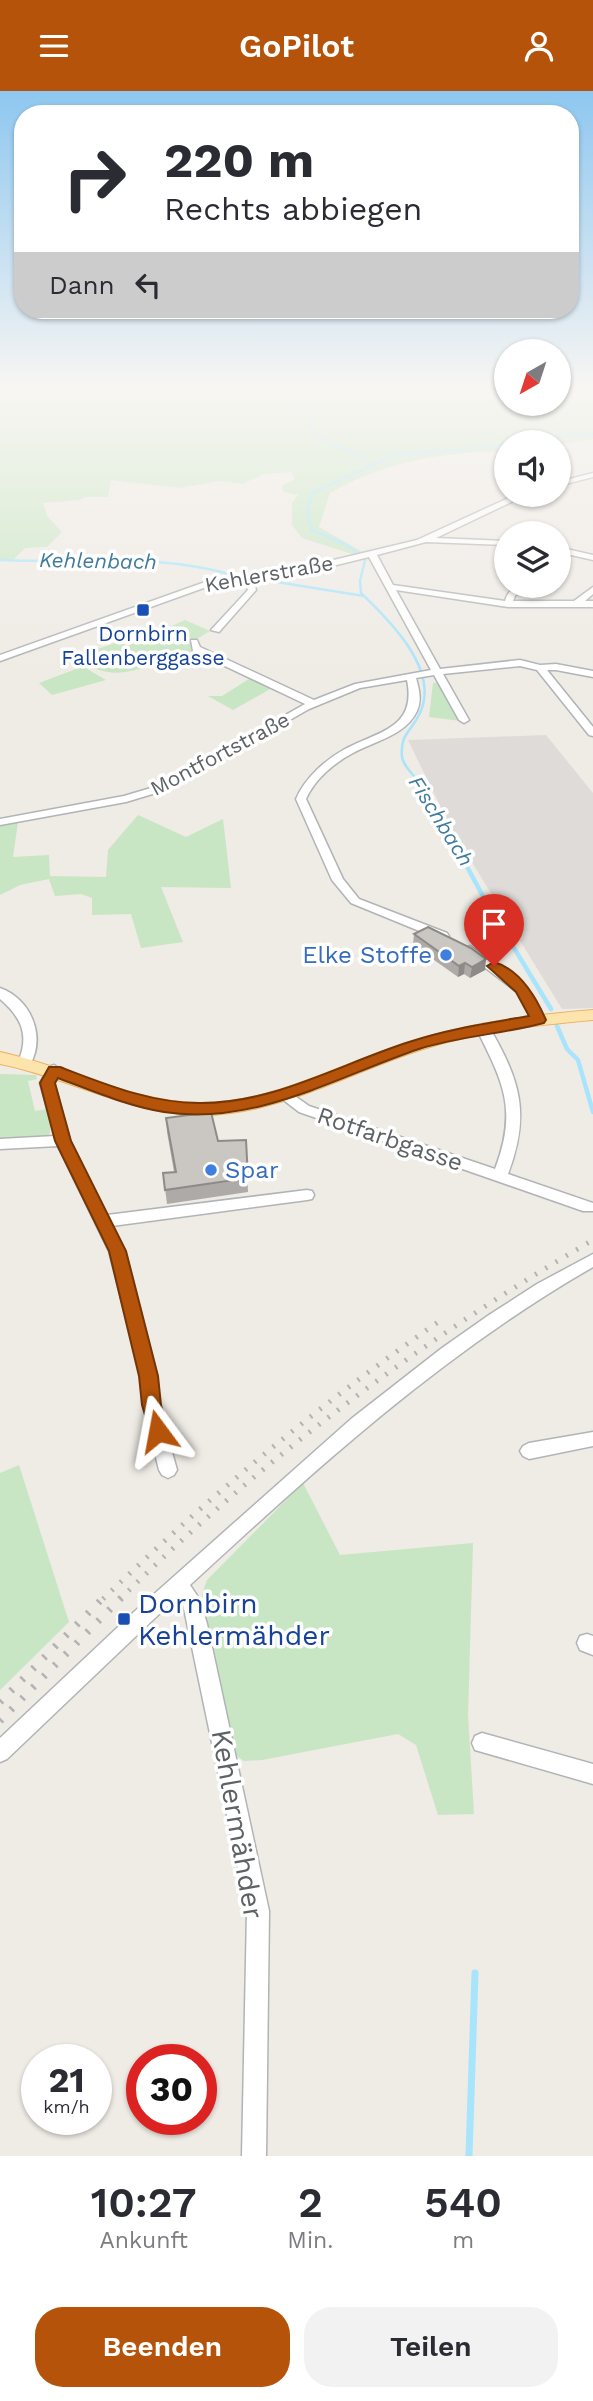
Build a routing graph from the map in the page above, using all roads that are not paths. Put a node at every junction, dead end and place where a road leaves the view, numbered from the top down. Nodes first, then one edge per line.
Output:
1 (496, 507) edge
2 (426, 540) junction
3 (494, 543) edge
4 (571, 553) edge
5 (372, 554) junction
6 (593, 558) edge
7 (247, 578) junction
8 (392, 587) junction
9 (593, 590) edge
10 (510, 598) edge
11 (508, 604) junction
12 (576, 604) junction
13 (593, 604) edge
14 (216, 630) dead end
15 (195, 645) dead end
16 (0, 659) edge
17 (537, 667) junction
18 (433, 673) junction
19 (593, 674) edge
20 (413, 675) junction
21 (314, 704) junction
22 (464, 720) dead end
23 (593, 733) edge
24 (0, 822) edge
25 (0, 992) edge
26 (593, 1015) edge
27 (538, 1020) junction
28 (483, 1028) junction
29 (0, 1058) edge
30 (25, 1062) junction
31 (54, 1070) junction
32 (284, 1095) junction
33 (63, 1141) junction
34 (0, 1144) edge
35 (500, 1177) junction
36 (307, 1195) dead end
37 (588, 1207) dead end
38 (103, 1221) junction
39 (593, 1260) edge
40 (593, 1439) edge
41 (529, 1451) dead end
42 (168, 1471) dead end
43 (178, 1584) junction
44 (482, 1743) dead end
45 (0, 1752) edge
46 (593, 1775) edge
47 (254, 2156) edge

1 - 2 street
2 - 3 street, Kehlerstraße
2 - 5 street, Kehlerstraße
4 - 6 street
5 - 7 street, Kehlerstraße
5 - 8 street
7 - 14 street
7 - 16 street, Kehlerstraße
8 - 11 street
8 - 18 street
9 - 12 street
10 - 11 street
11 - 12 street
12 - 13 street
15 - 21 street, Montfortstraße
17 - 18 street, Montfortstraße
17 - 19 street, Montfortstraße
17 - 23 street
18 - 20 street, Montfortstraße
18 - 22 street
20 - 21 street, Montfortstraße
20 - 27 street
21 - 24 street, Montfortstraße
25 - 30 street
26 - 27 main road
27 - 28 main road
28 - 32 main road
28 - 35 street
29 - 30 main road
30 - 31 main road
31 - 32 main road
31 - 33 street
32 - 35 street, Rotfarbgasse
33 - 34 street
33 - 38 street
35 - 37 street, Rotfarbgasse
36 - 38 street
38 - 42 street
39 - 43 street
40 - 41 street
43 - 45 street
43 - 47 street, Kehlermähder
44 - 46 street

